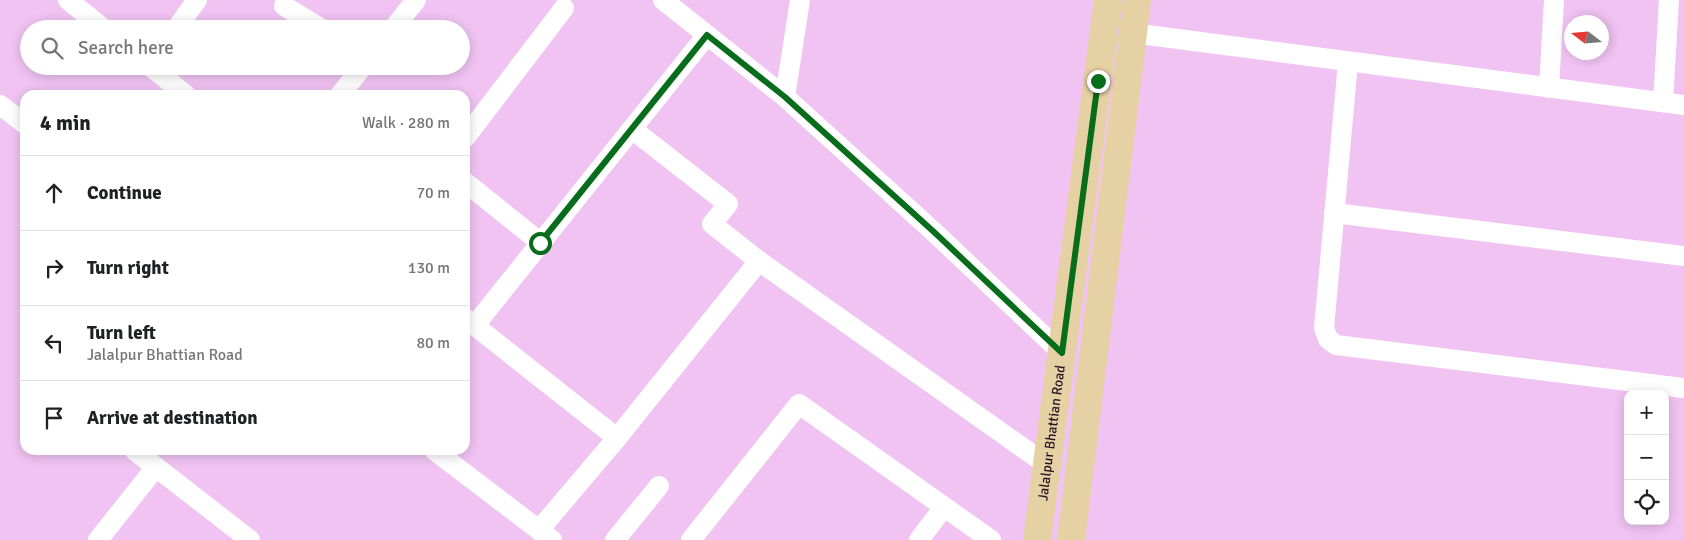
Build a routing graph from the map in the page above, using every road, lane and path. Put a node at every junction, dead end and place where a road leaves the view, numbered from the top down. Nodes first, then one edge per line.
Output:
1 (68, 0) edge
2 (197, 0) edge
3 (416, 0) edge
4 (663, 0) edge
5 (800, 0) edge
6 (1108, 0) edge
7 (1137, 0) edge
8 (1554, 0) edge
9 (1669, 0) edge
10 (284, 6) dead end
11 (564, 8) dead end
12 (93, 20) edge
13 (183, 20) edge
14 (307, 20) edge
15 (400, 20) edge
16 (1132, 34) junction
17 (707, 35) junction
18 (1348, 62) junction
19 (161, 75) edge
20 (358, 75) edge
21 (1549, 88) junction
22 (180, 90) edge
23 (349, 90) edge
24 (785, 97) junction
25 (1663, 102) junction
26 (0, 105) edge
27 (1684, 105) edge
28 (20, 120) edge
29 (632, 129) junction
30 (470, 131) edge
31 (470, 186) edge
32 (1334, 214) junction
33 (540, 243) junction
34 (1684, 256) edge
35 (759, 261) junction
36 (470, 321) edge
37 (1062, 353) junction
38 (1684, 388) edge
39 (617, 438) junction
40 (140, 455) edge
41 (441, 455) edge
42 (1047, 465) junction
43 (156, 467) junction
44 (659, 486) dead end
45 (944, 507) junction
46 (546, 535) edge
47 (98, 540) edge
48 (250, 540) edge
49 (615, 540) edge
50 (691, 540) edge
51 (919, 540) edge
52 (991, 540) edge
53 (1037, 540) edge
54 (1071, 540) edge

1 - 12 street
2 - 13 street
3 - 15 street
4 - 17 street
5 - 24 street
6 - 37 main road, Jalalpur Bhattian Road
7 - 16 main road
8 - 21 street
9 - 25 street
10 - 14 street
11 - 30 street
16 - 18 street
16 - 54 main road
17 - 24 street
17 - 29 street
18 - 21 street
18 - 32 street
19 - 22 street
20 - 23 street
21 - 25 street
24 - 37 street
25 - 27 street
26 - 28 street
29 - 33 street
29 - 35 street
31 - 33 street
32 - 34 street
32 - 38 street
33 - 36 street
35 - 39 street
35 - 42 street
36 - 39 street
37 - 42 main road, Jalalpur Bhattian Road
39 - 46 street
40 - 43 street
41 - 46 street
42 - 53 main road, Jalalpur Bhattian Road
43 - 47 street
43 - 48 street
44 - 49 street
45 - 50 street
45 - 51 street
45 - 52 street

